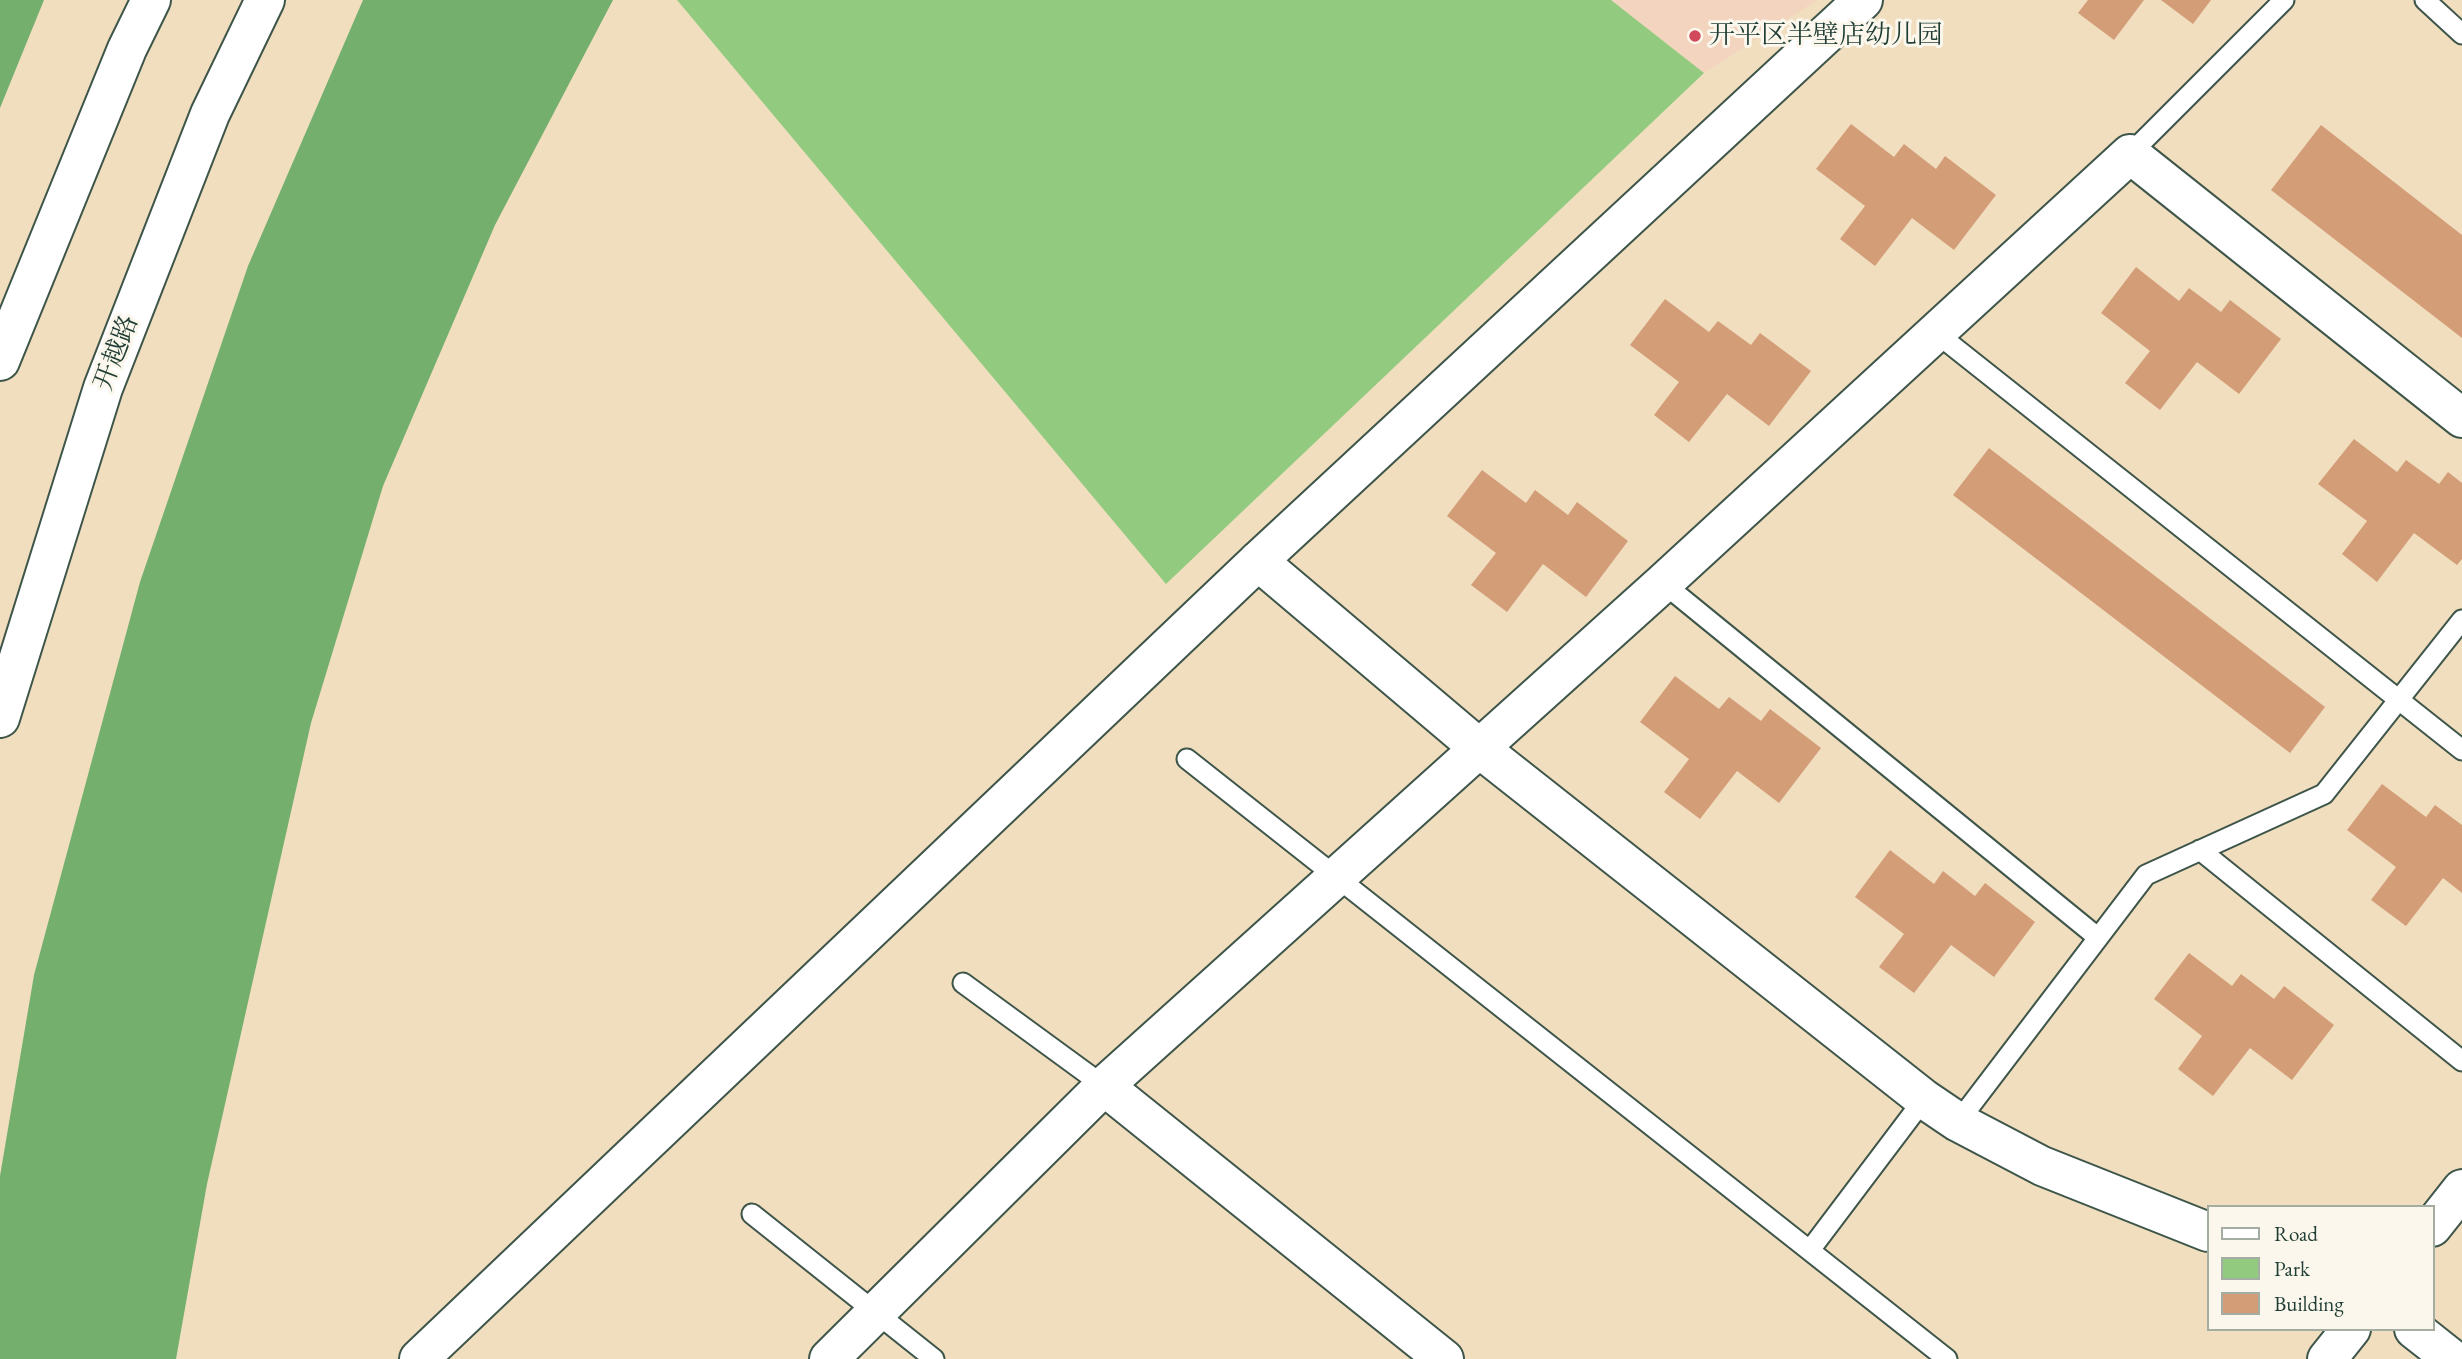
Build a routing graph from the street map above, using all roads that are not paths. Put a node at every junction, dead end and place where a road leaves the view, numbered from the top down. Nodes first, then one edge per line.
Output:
1 (151, 0) edge
2 (265, 0) edge
3 (1863, 0) edge
4 (2284, 0) edge
5 (2426, 0) edge
6 (2462, 34) edge
7 (2130, 154) junction
8 (1935, 332) junction
9 (0, 361) edge
10 (2462, 418) edge
11 (1258, 561) junction
12 (1663, 583) junction
13 (2462, 620) edge
14 (2398, 700) junction
15 (0, 718) edge
16 (1479, 748) junction
17 (2462, 750) edge
18 (1187, 758) dead end
19 (2200, 850) junction
20 (1335, 876) junction
21 (2096, 936) junction
22 (963, 983) dead end
23 (2462, 1061) edge
24 (1104, 1086) junction
25 (1924, 1099) junction
26 (1958, 1122) junction
27 (2462, 1189) edge
28 (752, 1214) dead end
29 (2434, 1224) edge
30 (2206, 1231) edge
31 (1810, 1250) junction
32 (875, 1312) junction
33 (2349, 1331) edge
34 (2417, 1331) edge
35 (419, 1359) edge
36 (829, 1359) edge
37 (934, 1359) edge
38 (1444, 1359) edge
39 (1947, 1359) edge
40 (2327, 1359) edge
41 (2452, 1359) edge

1 - 9 street
2 - 15 street, 开越路
3 - 11 street
4 - 7 lane
5 - 6 lane
7 - 8 street
7 - 10 street
8 - 12 street
8 - 14 lane
11 - 16 street
11 - 35 street
12 - 16 street
12 - 21 lane
13 - 14 lane
14 - 17 lane
14 - 19 lane
16 - 20 street
16 - 25 street
18 - 20 lane
19 - 21 lane
19 - 23 lane
20 - 24 street
20 - 31 lane
21 - 26 lane
22 - 24 lane
24 - 32 street
24 - 38 street
25 - 26 street
25 - 31 lane
26 - 30 street
27 - 29 street
28 - 32 lane
31 - 39 lane
32 - 36 street
32 - 37 lane
33 - 40 street
34 - 41 street

